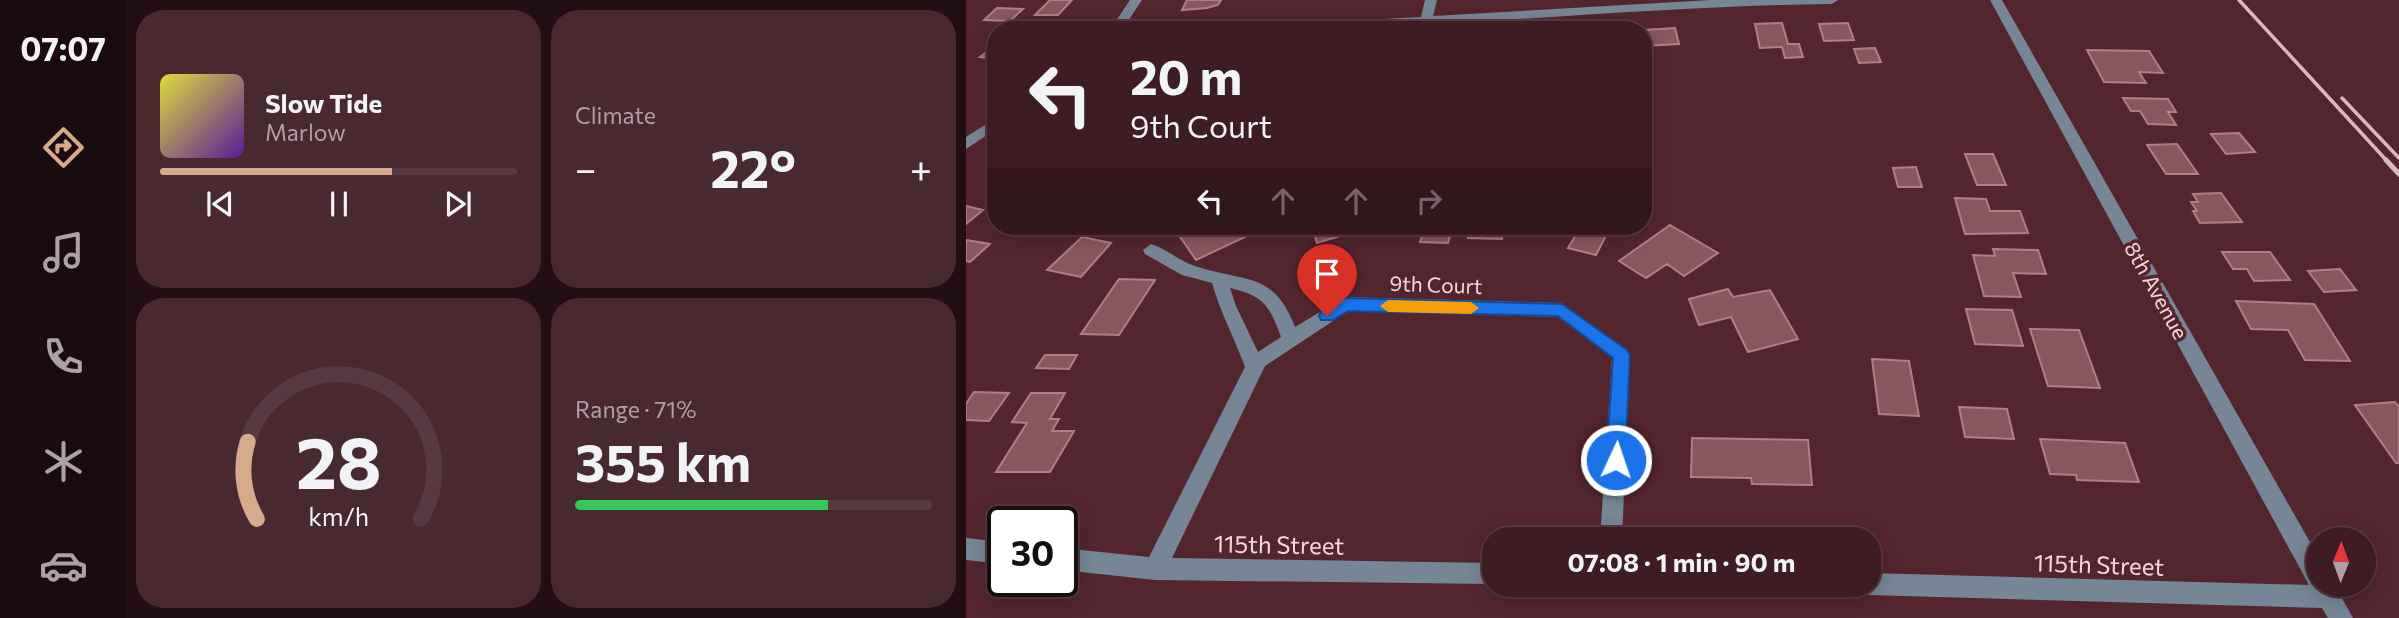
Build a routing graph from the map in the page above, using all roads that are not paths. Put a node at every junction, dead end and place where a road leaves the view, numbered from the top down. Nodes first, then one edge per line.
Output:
1 (1136, 0) edge
2 (1431, 0) edge
3 (1755, 0) edge
4 (1832, 0) edge
5 (1996, 0) edge
6 (1426, 20) junction
7 (1122, 21) edge
8 (1409, 21) edge
9 (987, 129) edge
10 (966, 144) edge
11 (1151, 250) dead end
12 (1219, 278) junction
13 (1291, 340) junction
14 (1255, 368) junction
15 (1612, 527) edge
16 (966, 549) edge
17 (987, 551) edge
18 (2306, 556) edge
19 (1078, 561) edge
20 (1155, 569) junction
21 (1482, 575) edge
22 (1881, 584) edge
23 (2306, 587) edge
24 (2329, 597) edge
25 (2341, 618) edge

1 - 7 street
2 - 6 street
3 - 4 street
3 - 6 street
5 - 18 street, 8th Avenue
6 - 8 street
9 - 10 street
11 - 12 street
12 - 13 street
12 - 14 street
13 - 14 street, 9th Court
13 - 15 street, 9th Court
14 - 20 street, 9th Court
16 - 17 street
19 - 20 street, 115th Street
20 - 21 street, 115th Street
22 - 23 street, 115th Street
24 - 25 street, 8th Avenue

